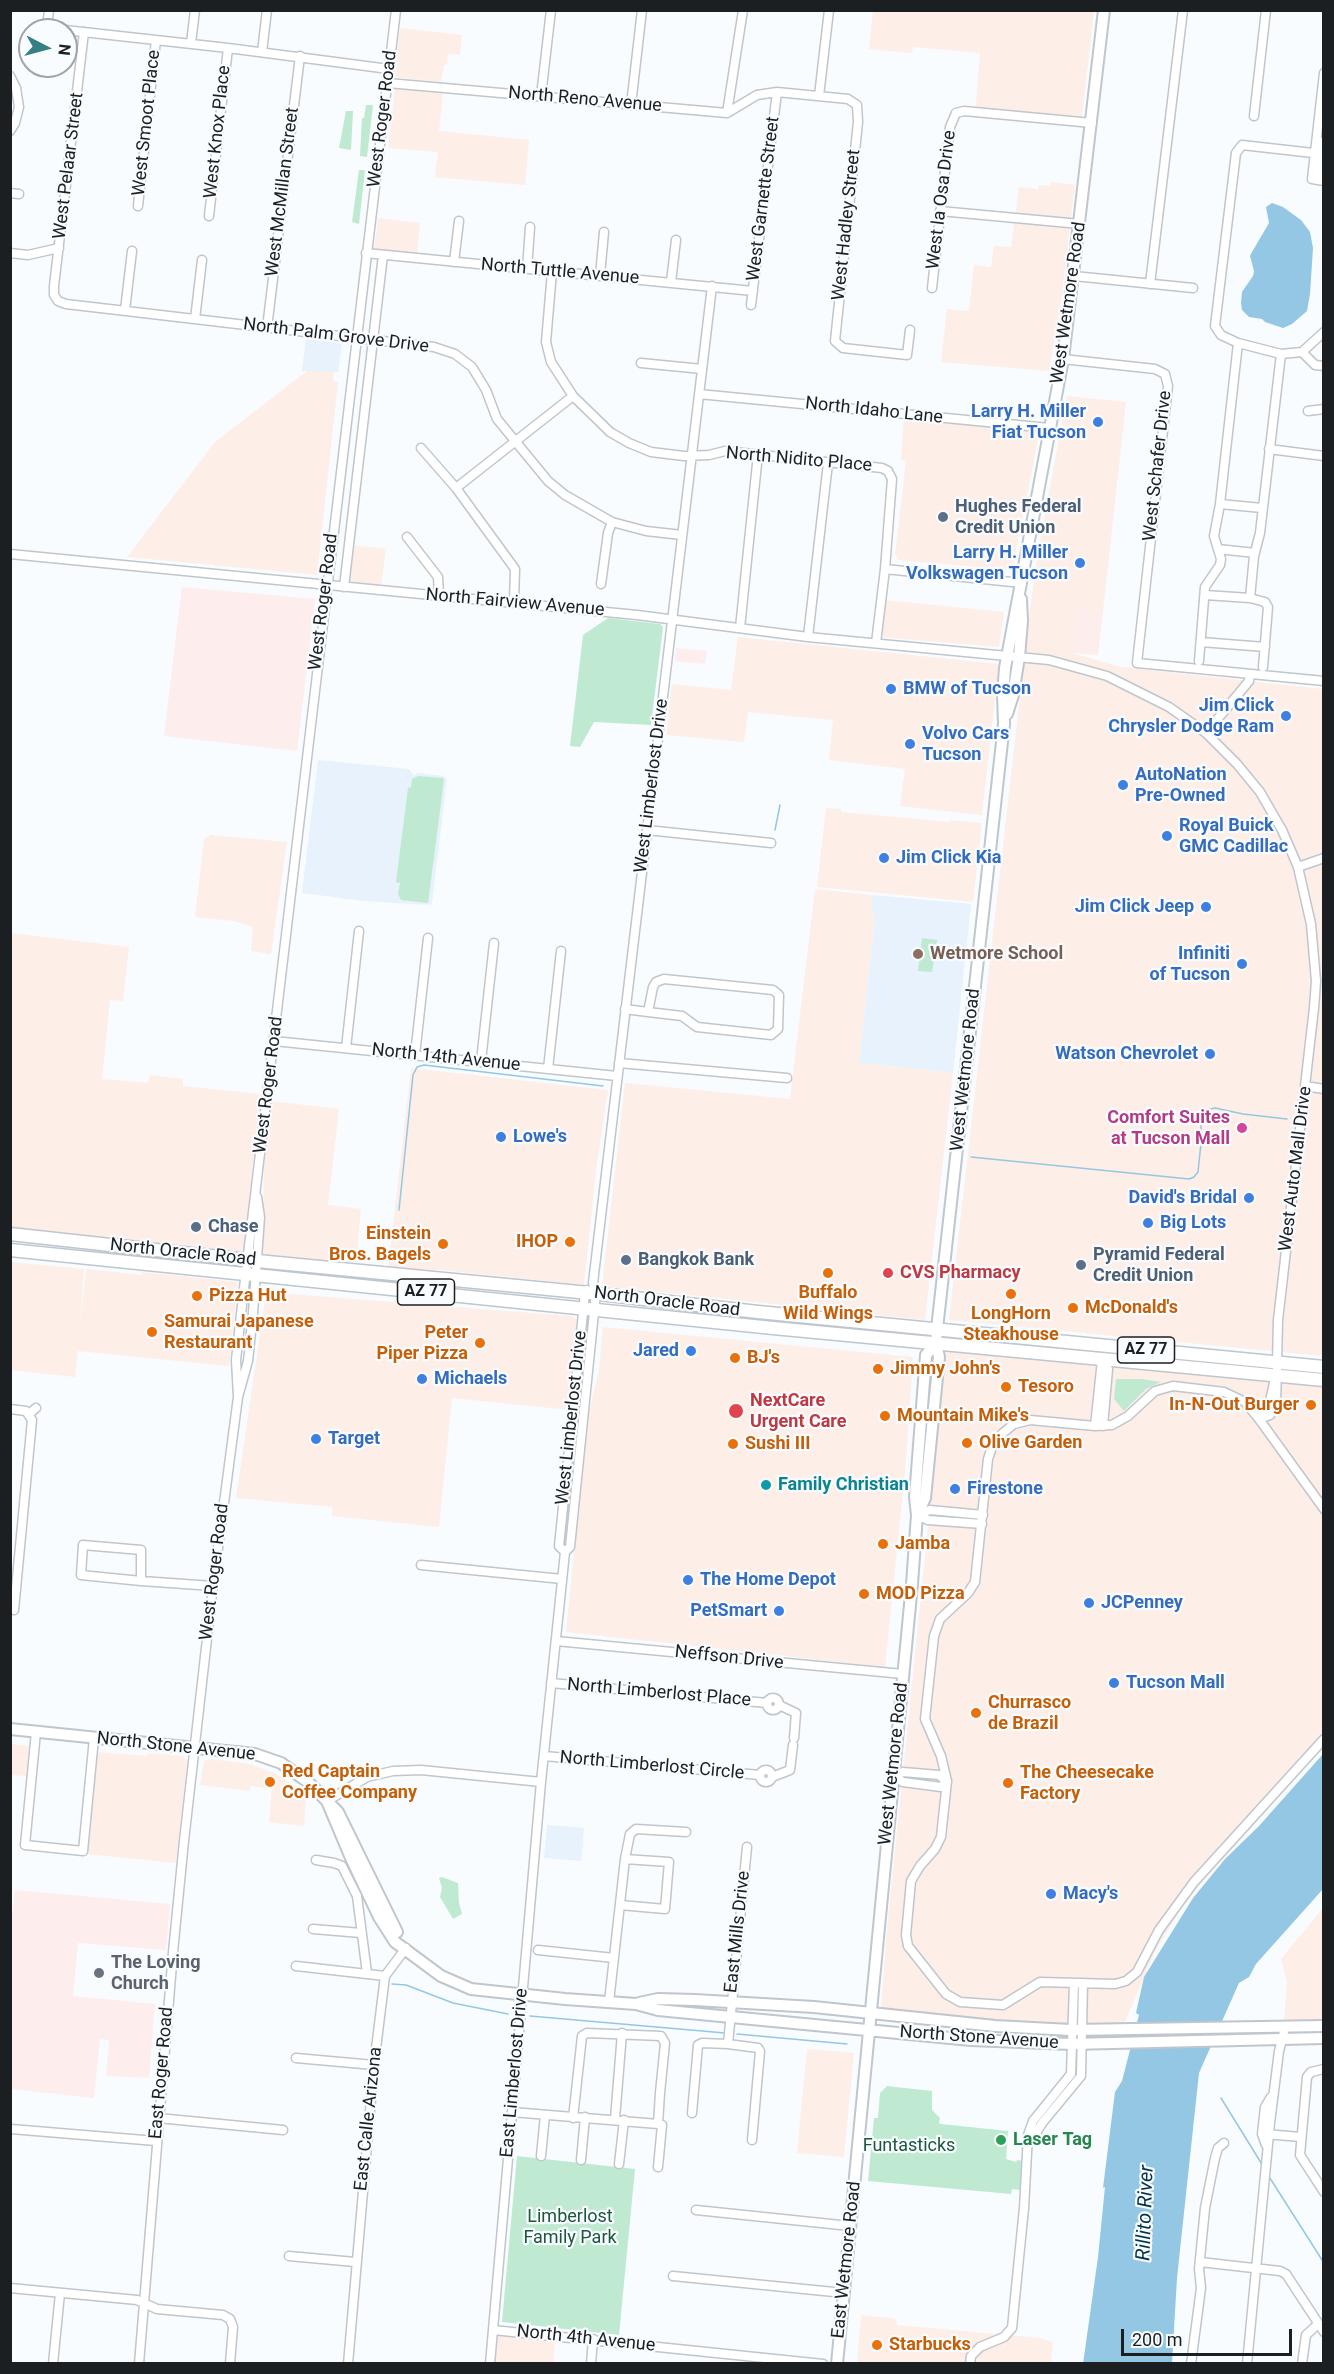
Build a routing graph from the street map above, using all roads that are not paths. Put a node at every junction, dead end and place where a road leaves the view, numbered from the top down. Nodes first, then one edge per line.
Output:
1 (49, 10) edge
2 (195, 10) edge
3 (267, 10) edge
4 (396, 10) edge
5 (550, 10) edge
6 (642, 10) edge
7 (743, 10) edge
8 (829, 10) edge
9 (1104, 10) edge
10 (1183, 10) edge
11 (1266, 10) edge
12 (84, 32) junction
13 (156, 40) junction
14 (191, 44) junction
15 (228, 48) junction
16 (262, 52) junction
17 (300, 56) junction
18 (389, 69) junction
19 (1323, 73) edge
20 (10, 76) edge
21 (388, 82) junction
22 (777, 92) junction
23 (541, 96) junction
24 (819, 96) junction
25 (631, 105) junction
26 (727, 113) junction
27 (1254, 116) dead end
28 (1092, 123) junction
29 (10, 131) edge
30 (1323, 141) edge
31 (1318, 154) edge
32 (1321, 181) edge
33 (138, 206) dead end
34 (940, 212) junction
35 (209, 216) dead end
36 (459, 221) dead end
37 (1080, 224) junction
38 (530, 227) dead end
39 (604, 232) dead end
40 (675, 240) dead end
41 (59, 248) junction
42 (132, 251) dead end
43 (10, 253) edge
44 (366, 253) junction
45 (382, 255) junction
46 (202, 260) dead end
47 (454, 262) junction
48 (526, 269) junction
49 (552, 272) junction
50 (600, 275) junction
51 (1074, 276) junction
52 (671, 282) junction
53 (1150, 284) junction
54 (712, 286) junction
55 (932, 288) dead end
56 (1193, 288) dead end
57 (753, 291) junction
58 (55, 301) joint
59 (752, 305) dead end
60 (125, 310) junction
61 (195, 319) junction
62 (267, 328) junction
63 (910, 330) dead end
64 (1323, 332) edge
65 (356, 339) junction
66 (372, 341) junction
67 (1238, 343) junction
68 (1302, 352) junction
69 (473, 354) dead end
70 (1281, 354) junction
71 (1063, 359) junction
72 (467, 363) junction
73 (641, 363) dead end
74 (1323, 366) edge
75 (702, 369) junction
76 (699, 394) junction
77 (573, 396) junction
78 (1323, 409) edge
79 (1308, 411) dead end
80 (1050, 428) junction
81 (514, 442) junction
82 (421, 448) dead end
83 (1269, 450) junction
84 (758, 454) junction
85 (692, 455) junction
86 (1323, 456) edge
87 (828, 463) junction
88 (456, 488) junction
89 (1220, 504) junction
90 (1262, 508) junction
91 (612, 522) junction
92 (682, 536) junction
93 (407, 537) dead end
94 (1218, 549) junction
95 (1255, 553) junction
96 (10, 554) edge
97 (885, 569) junction
98 (601, 584) dead end
99 (326, 585) junction
100 (344, 587) junction
101 (1021, 588) junction
102 (1205, 595) junction
103 (439, 596) junction
104 (1250, 598) junction
105 (514, 602) junction
106 (673, 618) junction
107 (740, 628) junction
108 (808, 637) junction
109 (1201, 642) junction
110 (876, 643) junction
111 (1265, 647) junction
112 (1007, 656) junction
113 (1018, 657) junction
114 (1199, 661) dead end
115 (1263, 667) dead end
116 (1250, 674) junction
117 (1323, 681) edge
118 (1004, 724) junction
119 (1206, 733) junction
120 (647, 830) junction
121 (771, 843) dead end
122 (1323, 858) edge
123 (1298, 867) junction
124 (359, 931) dead end
125 (428, 938) dead end
126 (494, 943) dead end
127 (561, 951) dead end
128 (625, 1009) junction
129 (648, 1012) junction
130 (274, 1041) junction
131 (346, 1048) junction
132 (414, 1055) junction
133 (481, 1061) junction
134 (619, 1063) junction
135 (548, 1069) junction
136 (617, 1076) junction
137 (787, 1078) dead end
138 (1305, 1086) junction
139 (1323, 1089) edge
140 (10, 1234) edge
141 (78, 1242) junction
142 (10, 1250) edge
143 (76, 1256) junction
144 (252, 1260) junction
145 (251, 1275) junction
146 (425, 1277) junction
147 (480, 1282) junction
148 (369, 1286) junction
149 (591, 1290) junction
150 (423, 1292) junction
151 (589, 1309) junction
152 (758, 1312) junction
153 (678, 1318) junction
154 (841, 1320) junction
155 (758, 1327) junction
156 (937, 1329) junction
157 (936, 1343) junction
158 (1102, 1359) junction
159 (1323, 1367) edge
160 (1276, 1369) junction
161 (1323, 1380) edge
162 (10, 1409) edge
163 (1259, 1419) junction
164 (1099, 1426) junction
165 (570, 1432) junction
166 (579, 1442) junction
167 (563, 1505) junction
168 (1323, 1509) edge
169 (573, 1514) junction
170 (917, 1515) junction
171 (982, 1519) junction
172 (10, 1529) edge
173 (22, 1530) junction
174 (565, 1552) junction
175 (421, 1565) dead end
176 (562, 1579) junction
177 (141, 1581) junction
178 (213, 1586) junction
179 (14, 1610) dead end
180 (556, 1641) junction
181 (903, 1674) junction
182 (551, 1683) junction
183 (10, 1730) edge
184 (36, 1732) junction
185 (94, 1738) junction
186 (1323, 1739) edge
187 (195, 1748) junction
188 (544, 1756) junction
189 (893, 1776) junction
190 (772, 1777) joint
191 (541, 1782) junction
192 (947, 1782) junction
193 (327, 1800) junction
194 (686, 1832) dead end
195 (747, 1847) dead end
196 (625, 1859) junction
197 (316, 1860) dead end
198 (620, 1905) junction
199 (313, 1929) dead end
200 (361, 1933) junction
201 (406, 1948) junction
202 (538, 1950) dead end
203 (614, 1958) junction
204 (296, 1966) dead end
205 (366, 1973) junction
206 (385, 1976) junction
207 (1079, 1983) junction
208 (521, 1995) junction
209 (609, 2002) junction
210 (731, 2003) junction
211 (636, 2004) junction
212 (871, 2013) junction
213 (730, 2016) junction
214 (1323, 2026) edge
215 (1285, 2028) junction
216 (869, 2030) junction
217 (1071, 2030) junction
218 (1083, 2030) junction
219 (622, 2033) junction
220 (1228, 2034) junction
221 (1323, 2038) edge
222 (1280, 2040) junction
223 (728, 2044) junction
224 (1071, 2044) junction
225 (1083, 2044) junction
226 (296, 2058) dead end
227 (374, 2065) junction
228 (1323, 2069) edge
229 (512, 2112) junction
230 (692, 2113) dead end
231 (545, 2115) junction
232 (585, 2117) junction
233 (158, 2118) junction
234 (573, 2118) junction
235 (619, 2120) junction
236 (658, 2124) junction
237 (11, 2129) edge
238 (283, 2130) dead end
239 (1265, 2134) junction
240 (1301, 2137) junction
241 (752, 2140) dead end
242 (156, 2141) junction
243 (1030, 2142) junction
244 (1224, 2143) dead end
245 (541, 2156) dead end
246 (580, 2160) dead end
247 (619, 2164) dead end
248 (658, 2167) dead end
249 (1323, 2192) edge
250 (696, 2210) dead end
251 (850, 2226) junction
252 (289, 2256) dead end
253 (355, 2262) junction
254 (1200, 2262) junction
255 (1257, 2267) junction
256 (673, 2276) dead end
257 (10, 2288) edge
258 (60, 2293) junction
259 (844, 2293) junction
260 (143, 2304) junction
261 (1320, 2329) edge
262 (493, 2330) junction
263 (593, 2339) junction
264 (54, 2364) edge
265 (139, 2364) edge
266 (230, 2364) edge
267 (348, 2364) edge
268 (489, 2364) edge
269 (591, 2364) edge
270 (823, 2364) edge
271 (837, 2364) edge
272 (970, 2364) edge
273 (1191, 2364) edge
274 (1247, 2364) edge
275 (1302, 2364) edge

1 - 12 street
2 - 14 street
3 - 16 street
4 - 18 street, West Roger Road
5 - 23 street
6 - 25 street
7 - 26 street
8 - 24 street
9 - 28 main road, West Wetmore Road
10 - 53 street
11 - 27 street
12 - 13 street
12 - 41 street, West Pelaar Street
13 - 14 street
13 - 33 street, West Smoot Place
14 - 15 street
15 - 16 street
15 - 35 street, West Knox Place
16 - 17 street
17 - 18 street
17 - 62 street, West McMillan Street
18 - 21 street, West Roger Road
19 - 31 street
20 - 29 street
21 - 23 street, North Reno Avenue
21 - 44 street, West Roger Road
22 - 24 street
22 - 26 street
22 - 57 street, West Garnette Street
23 - 25 street, North Reno Avenue
24 - 63 street, West Hadley Street
25 - 26 street, North Reno Avenue
28 - 34 street, West la Osa Drive
28 - 37 main road, West Wetmore Road
30 - 31 street
31 - 32 street
31 - 67 street
34 - 37 street
34 - 55 street, West la Osa Drive
36 - 47 street
37 - 51 main road, West Wetmore Road
38 - 48 street
39 - 50 street
40 - 52 street
41 - 43 street
41 - 58 street, West Pelaar Street
42 - 60 street
44 - 45 street, North Tuttle Avenue
44 - 65 street, West Roger Road
45 - 47 street, North Tuttle Avenue
45 - 66 street, West Roger Road
46 - 61 street
47 - 48 street, North Tuttle Avenue
48 - 49 street, North Tuttle Avenue
49 - 50 street, North Tuttle Avenue
49 - 77 street, North Nidito Place
50 - 52 street, North Tuttle Avenue
51 - 53 street
51 - 71 main road, West Wetmore Road
52 - 54 street, North Tuttle Avenue
53 - 56 street
54 - 57 street, North Tuttle Avenue
54 - 75 street, West Limberlost Drive
57 - 59 street, West Garnette Street
58 - 60 street, North Palm Grove Drive
60 - 61 street, North Palm Grove Drive
61 - 62 street, North Palm Grove Drive
62 - 65 street, North Palm Grove Drive
64 - 68 street
65 - 66 street, North Palm Grove Drive
65 - 99 street, West Roger Road
66 - 72 street, North Palm Grove Drive
66 - 100 street, West Roger Road
67 - 70 street
67 - 89 street
68 - 70 street
68 - 74 street
69 - 72 street
70 - 83 street
71 - 80 main road, West Wetmore Road
71 - 116 street, West Schafer Drive
72 - 81 street, North Palm Grove Drive
73 - 75 street
75 - 76 street, West Limberlost Drive
76 - 80 street, North Idaho Lane
76 - 85 street, West Limberlost Drive
77 - 81 street
77 - 85 street, North Nidito Place
78 - 79 street
80 - 101 main road, West Wetmore Road
81 - 88 street
81 - 91 street, North Palm Grove Drive
82 - 88 street
83 - 86 street
83 - 90 street
84 - 85 street, North Nidito Place
84 - 87 street, North Nidito Place
84 - 107 street
85 - 92 street, West Limberlost Drive
87 - 97 street, North Nidito Place
87 - 108 street
88 - 105 street
89 - 90 street
89 - 94 street
90 - 95 street
91 - 92 street, North Palm Grove Drive
91 - 98 street
92 - 106 street, West Limberlost Drive
93 - 103 street
94 - 95 street
94 - 102 street
95 - 104 street
96 - 99 street, North Fairview Avenue
97 - 101 street
97 - 110 street
99 - 100 street, North Fairview Avenue
99 - 130 street, West Roger Road
100 - 103 street, North Fairview Avenue
101 - 112 main road, West Wetmore Road
101 - 113 main road, West Wetmore Road
102 - 104 street
102 - 109 street
103 - 105 street, North Fairview Avenue
104 - 111 street
105 - 106 street, North Fairview Avenue
106 - 107 street, North Fairview Avenue
106 - 120 street, West Limberlost Drive
107 - 108 street, North Fairview Avenue
108 - 110 street, North Fairview Avenue
109 - 111 street
109 - 114 street
110 - 112 street, North Fairview Avenue
111 - 115 street
112 - 113 street, North Fairview Avenue
112 - 118 main road, West Wetmore Road
113 - 118 main road, West Wetmore Road
113 - 119 street, West Auto Mall Drive
116 - 117 street
116 - 119 street
118 - 156 main road, West Wetmore Road
119 - 123 street, West Auto Mall Drive
120 - 121 street
120 - 128 street, West Limberlost Drive
122 - 123 street
123 - 138 street, West Auto Mall Drive
124 - 131 street
125 - 132 street
126 - 133 street
127 - 135 street
128 - 129 street
128 - 134 street, West Limberlost Drive
129 - 129 street
130 - 131 street, North 14th Avenue
130 - 144 street, West Roger Road
131 - 132 street, North 14th Avenue
132 - 133 street, North 14th Avenue
133 - 135 street, North 14th Avenue
134 - 136 street, West Limberlost Drive
134 - 137 street
135 - 136 street, North 14th Avenue
136 - 149 street, West Limberlost Drive
138 - 139 street
138 - 160 street, West Auto Mall Drive
140 - 141 highway, North Oracle Road / AZ 77
141 - 143 highway
141 - 144 highway, North Oracle Road / AZ 77
142 - 143 highway, North Oracle Road / AZ 77
143 - 145 highway, North Oracle Road / AZ 77
144 - 145 street, West Roger Road
144 - 146 highway, North Oracle Road / AZ 77
145 - 148 highway, North Oracle Road / AZ 77
145 - 178 street, West Roger Road
146 - 147 highway, North Oracle Road / AZ 77
146 - 148 highway
147 - 149 highway, North Oracle Road / AZ 77
147 - 150 highway
148 - 150 highway, North Oracle Road / AZ 77
149 - 151 street, West Limberlost Drive
149 - 152 highway, North Oracle Road / AZ 77
150 - 151 highway, North Oracle Road / AZ 77
151 - 153 highway, North Oracle Road / AZ 77
151 - 165 street, West Limberlost Drive
151 - 166 street, West Limberlost Drive
152 - 153 highway
152 - 154 highway, North Oracle Road / AZ 77
153 - 155 highway, North Oracle Road / AZ 77
154 - 155 highway
154 - 156 highway, North Oracle Road / AZ 77
155 - 157 highway, North Oracle Road / AZ 77
156 - 157 main road, West Wetmore Road
156 - 160 highway, North Oracle Road / AZ 77
157 - 158 highway, North Oracle Road / AZ 77
157 - 170 main road, West Wetmore Road
158 - 160 highway, North Oracle Road / AZ 77
158 - 164 street
159 - 160 highway, North Oracle Road / AZ 77
160 - 161 highway, North Oracle Road / AZ 77
160 - 163 street, West Auto Mall Drive
162 - 173 street
163 - 164 street
163 - 168 street
164 - 171 street
165 - 166 street
165 - 167 street, West Limberlost Drive
166 - 169 street, West Limberlost Drive
167 - 169 street
167 - 174 street, West Limberlost Drive
169 - 174 street, West Limberlost Drive
170 - 171 street
170 - 181 main road, West Wetmore Road
171 - 192 street
172 - 173 street
173 - 179 street
174 - 176 street, West Limberlost Drive
175 - 176 street
176 - 180 street, West Limberlost Drive
177 - 177 street
177 - 178 street
178 - 187 street, West Roger Road
180 - 181 street, Neffson Drive
180 - 182 street, West Limberlost Drive
181 - 189 main road, West Wetmore Road
182 - 188 street, West Limberlost Drive
182 - 190 street, North Limberlost Place
183 - 184 main road, North Stone Avenue
184 - 185 main road, North Stone Avenue
184 - 185 street
185 - 187 main road, North Stone Avenue
186 - 207 street
187 - 193 main road, North Stone Avenue
187 - 233 street, East Roger Road
188 - 190 street, North Limberlost Circle
188 - 191 street, West Limberlost Drive
189 - 192 street
189 - 212 main road, West Wetmore Road
191 - 193 street
191 - 208 street, East Limberlost Drive
192 - 207 street
193 - 201 main road, North Stone Avenue
194 - 196 street
195 - 210 street, East Mills Drive
196 - 198 street
196 - 198 street
197 - 200 street
198 - 203 street
199 - 200 street
200 - 205 street
201 - 206 street
201 - 208 main road, North Stone Avenue
202 - 203 street
203 - 209 street
204 - 205 street
205 - 206 street
206 - 227 street, East Calle Arizona
207 - 217 street
207 - 218 street
208 - 209 main road, North Stone Avenue
208 - 229 street, East Limberlost Drive
209 - 211 main road, North Stone Avenue
210 - 211 main road, North Stone Avenue
210 - 212 main road, North Stone Avenue
210 - 213 street, East Mills Drive
211 - 213 main road, North Stone Avenue
212 - 216 main road, East Wetmore Road
212 - 217 main road, North Stone Avenue
213 - 216 main road, North Stone Avenue
213 - 223 street, East Mills Drive
214 - 215 main road, North Stone Avenue
215 - 220 main road, North Stone Avenue
215 - 222 street
216 - 224 main road, North Stone Avenue
216 - 251 main road, East Wetmore Road
217 - 218 main road, North Stone Avenue
217 - 224 street
218 - 220 main road, North Stone Avenue
218 - 225 street
219 - 234 street
219 - 235 street
219 - 236 street
220 - 222 main road, North Stone Avenue
220 - 225 main road, North Stone Avenue
221 - 222 main road, North Stone Avenue
222 - 239 street
223 - 230 street
223 - 241 street
224 - 225 main road, North Stone Avenue
224 - 243 street
225 - 243 street
226 - 227 street
227 - 253 street, East Calle Arizona
228 - 240 street
229 - 231 street
229 - 262 street, East Limberlost Drive
231 - 234 street
231 - 245 street
232 - 234 street
232 - 235 street
232 - 246 street
233 - 238 street
233 - 242 street, East Roger Road
235 - 236 street
235 - 247 street
236 - 248 street
237 - 242 street
239 - 240 street
239 - 255 street
240 - 249 street
242 - 260 street, East Roger Road
243 - 272 street
244 - 254 street
250 - 251 street
251 - 259 main road, East Wetmore Road
252 - 253 street
253 - 267 street, East Calle Arizona
254 - 255 street
254 - 273 street
255 - 261 street
255 - 274 street
256 - 259 street
257 - 258 street
258 - 260 street
258 - 264 street
259 - 271 main road, East Wetmore Road
260 - 265 street, East Roger Road
260 - 266 street
261 - 275 street
262 - 263 street, North 4th Avenue
262 - 268 street, East Limberlost Drive
263 - 269 street
263 - 270 street, North 4th Avenue

